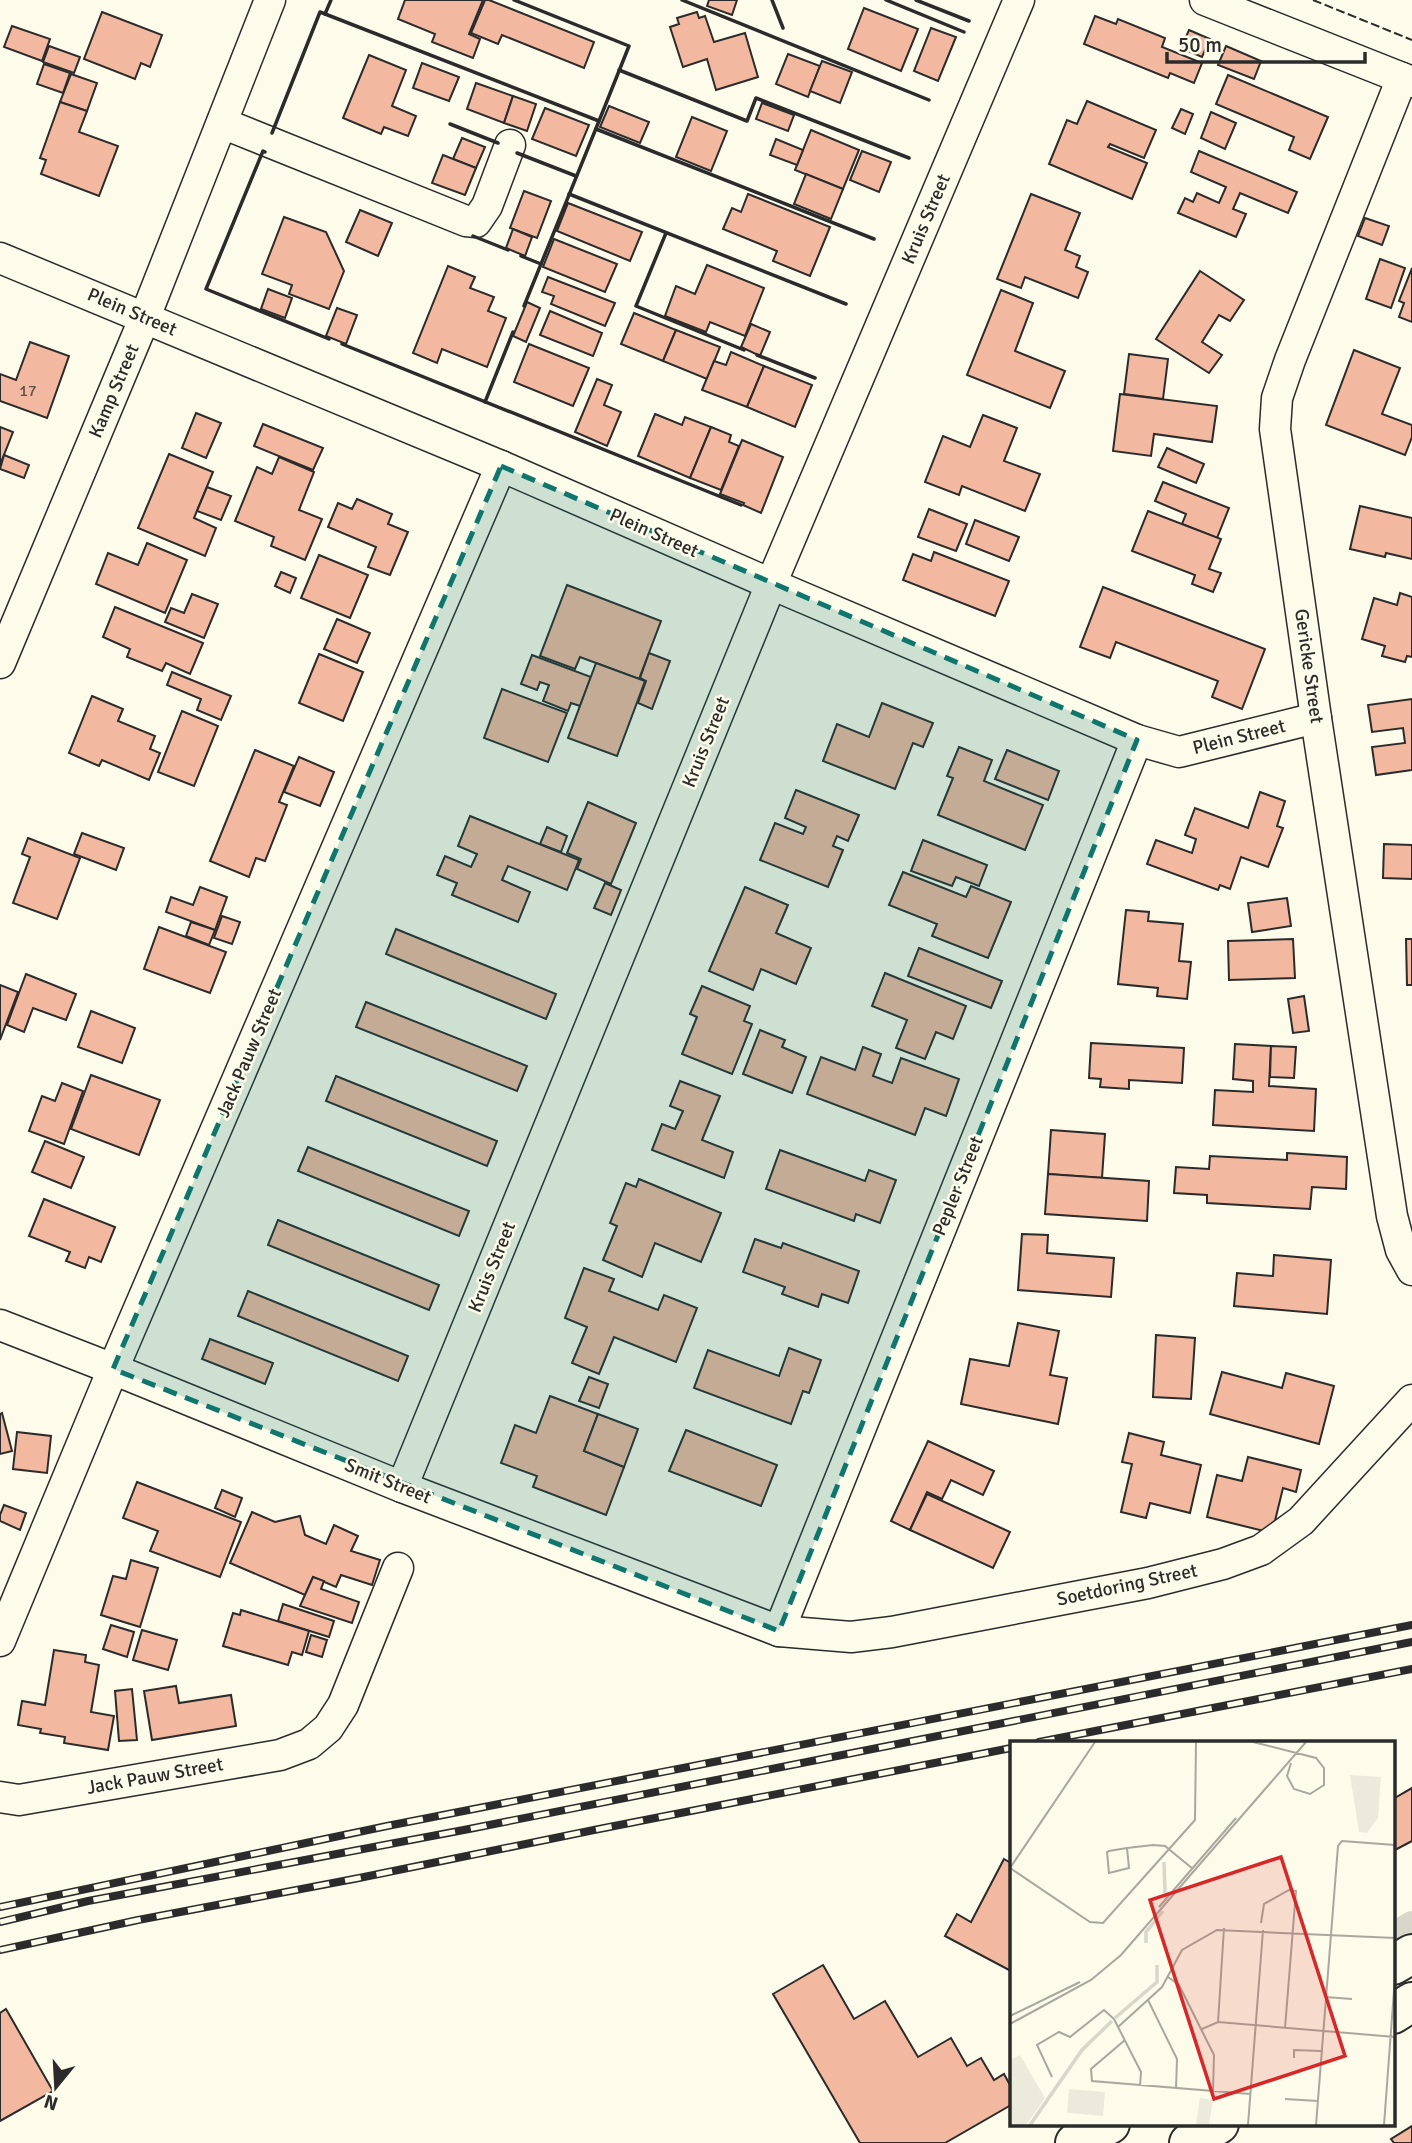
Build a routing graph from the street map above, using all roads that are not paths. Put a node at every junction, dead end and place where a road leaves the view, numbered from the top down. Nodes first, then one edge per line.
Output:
1 (270, 0) edge
2 (1019, 0) edge
3 (1205, 0) edge
4 (1407, 80) edge
5 (222, 123) junction
6 (509, 145) dead end
7 (0, 258) edge
8 (145, 317) junction
9 (501, 466) junction
10 (771, 584) junction
11 (4, 644) edge
12 (1316, 718) junction
13 (1137, 740) junction
14 (1412, 1270) edge
15 (0, 1325) edge
16 (113, 1369) junction
17 (1412, 1400) edge
18 (402, 1487) junction
19 (398, 1568) dead end
20 (779, 1632) junction
21 (0, 1641) edge
22 (0, 1797) edge
23 (1412, 1954) edge
24 (1394, 1964) edge
25 (1412, 2003) edge
26 (1394, 2013) edge
27 (1106, 2126) edge
28 (1216, 2126) edge
29 (1075, 2143) edge
30 (1189, 2143) edge

1 - 5 street, Kamp Street
2 - 10 street, Kruis Street
3 - 4 street
4 - 12 street, Gericke Street
5 - 6 street
5 - 8 street, Kamp Street
7 - 8 street, Plein Street
8 - 9 street, Plein Street
8 - 11 street, Kamp Street
9 - 10 street, Plein Street
9 - 16 street, Jack Pauw Street
10 - 13 street, Plein Street
10 - 18 street, Kruis Street
12 - 13 street, Plein Street
12 - 14 street, Gericke Street
13 - 20 street, Pepler Street
15 - 16 street, Smit Street
16 - 18 street, Smit Street
16 - 21 street, Jack Pauw Street
17 - 20 street, Soetdoring Street
18 - 20 street, Smit Street
19 - 22 street, Jack Pauw Street
23 - 24 highway
25 - 26 highway
27 - 29 highway
28 - 30 highway

